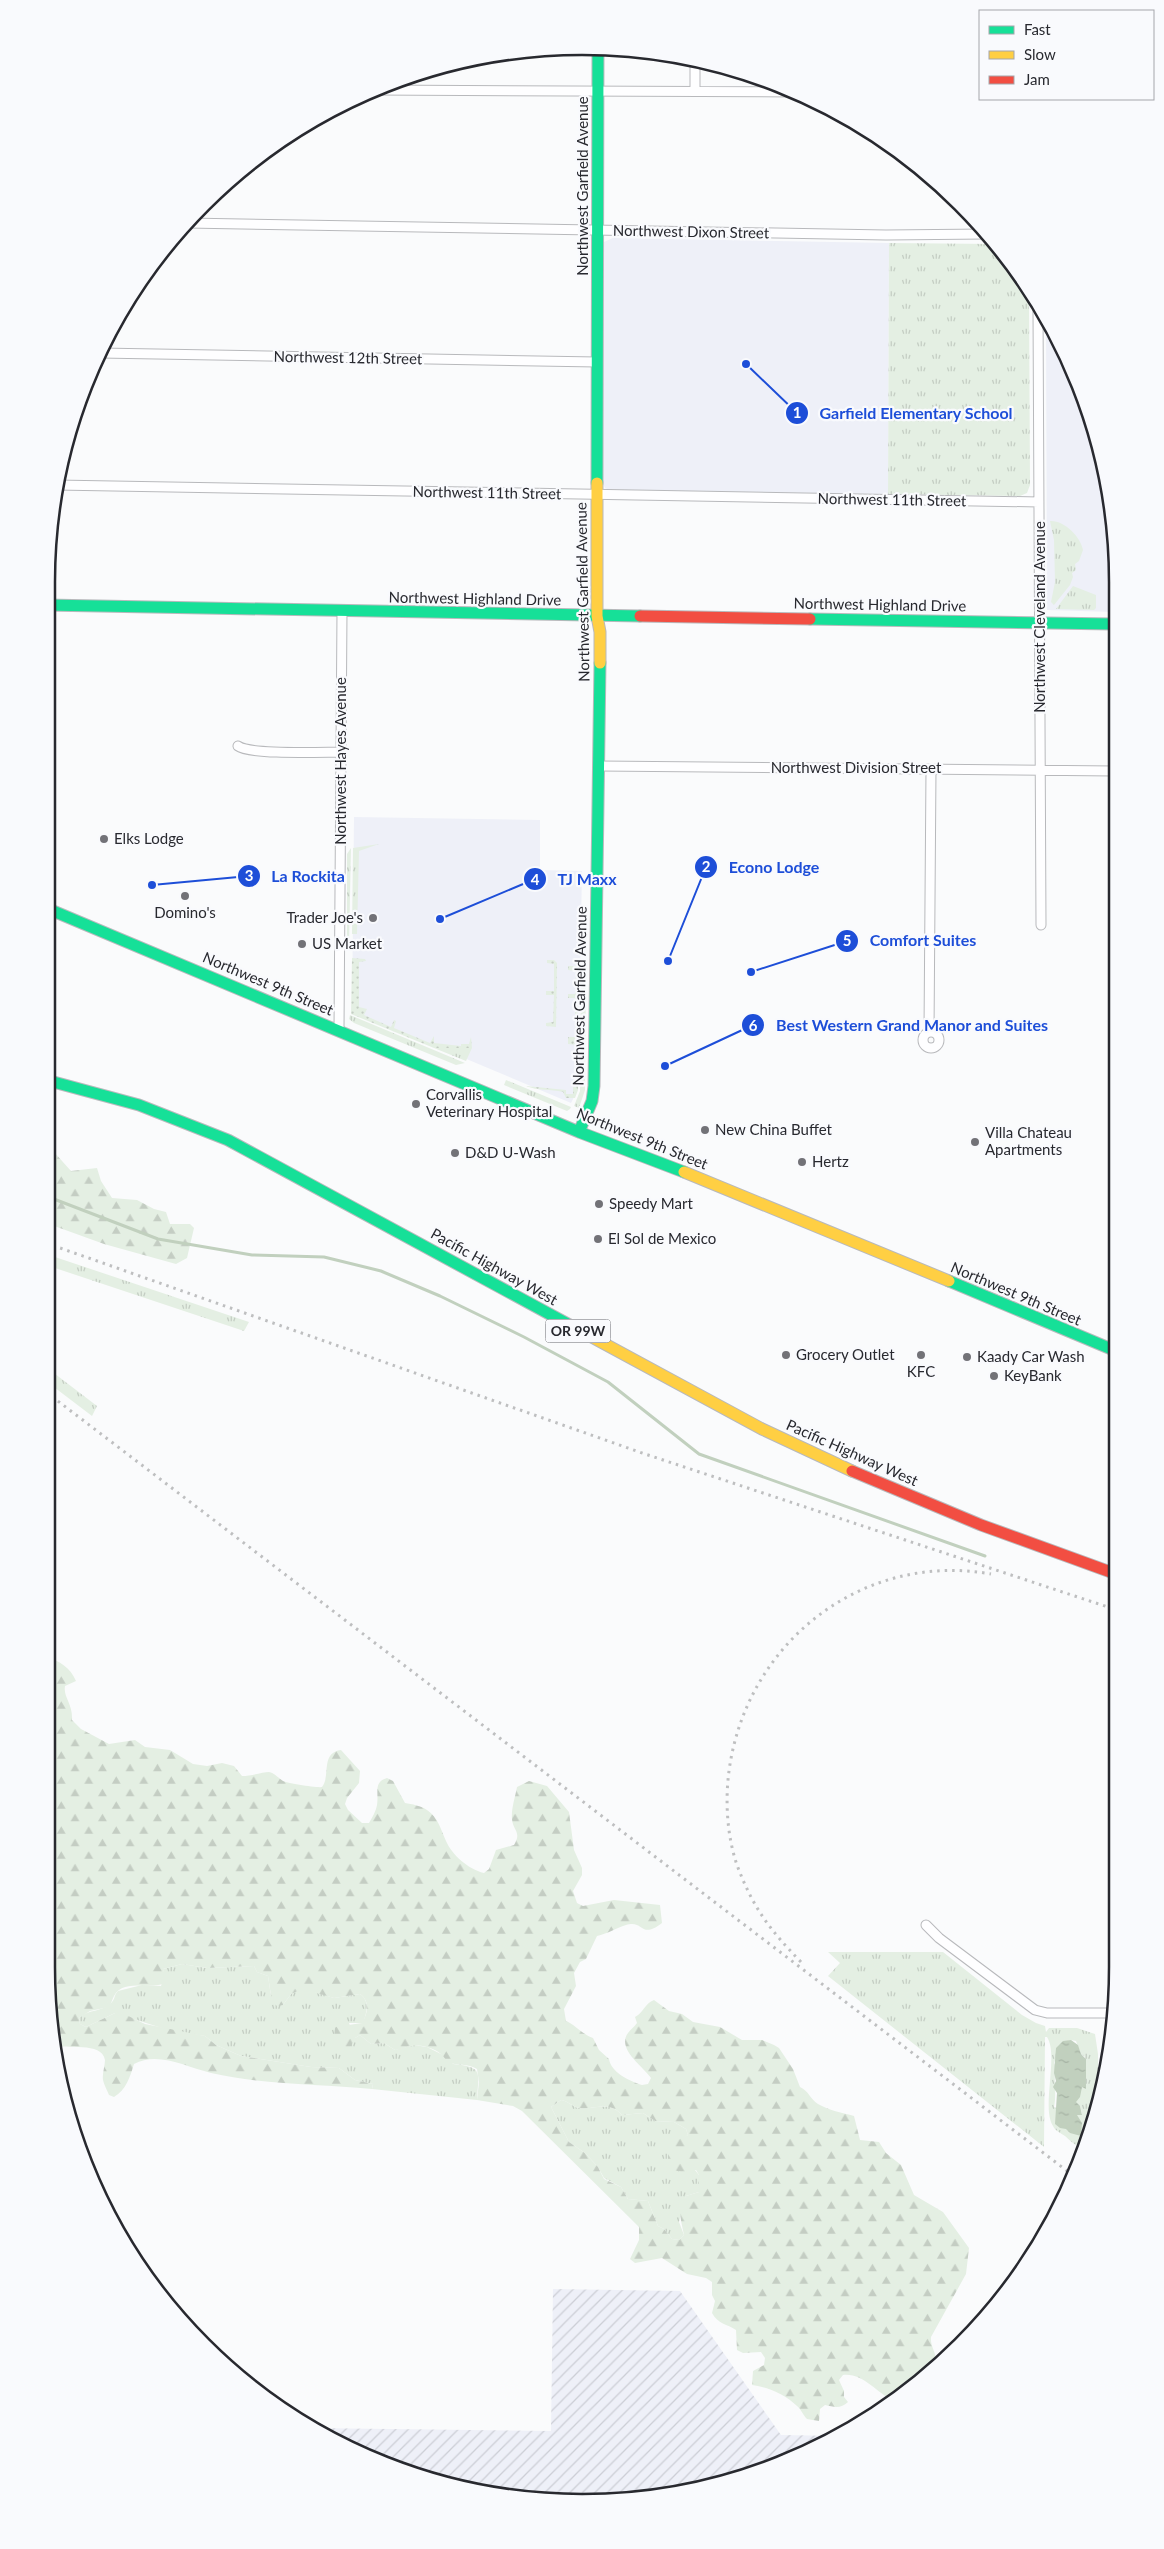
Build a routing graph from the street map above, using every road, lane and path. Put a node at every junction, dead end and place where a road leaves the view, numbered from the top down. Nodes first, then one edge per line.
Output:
1 (598, 55) edge
2 (694, 67) edge
3 (393, 90) edge
4 (598, 91) junction
5 (695, 91) junction
6 (775, 92) edge
7 (196, 223) edge
8 (597, 230) junction
9 (977, 234) edge
10 (1038, 319) edge
11 (107, 354) edge
12 (597, 362) junction
13 (64, 486) edge
14 (596, 495) junction
15 (1039, 502) junction
16 (55, 605) edge
17 (342, 611) junction
18 (597, 616) junction
19 (1039, 622) junction
20 (1109, 624) edge
21 (238, 746) dead end
22 (341, 752) junction
23 (599, 766) junction
24 (931, 769) junction
25 (1041, 770) junction
26 (1109, 770) edge
27 (55, 912) edge
28 (1041, 924) dead end
29 (339, 1030) junction
30 (929, 1032) dead end
31 (55, 1082) edge
32 (579, 1132) junction
33 (1109, 1348) edge
34 (1109, 1571) edge
35 (926, 1924) dead end
36 (1107, 2013) edge

1 - 4 main road, Northwest Garfield Avenue
2 - 5 street
3 - 4 street
4 - 5 street
4 - 8 main road, Northwest Garfield Avenue
5 - 6 street
7 - 8 street, Northwest Dixon Street
8 - 9 street, Northwest Dixon Street
8 - 12 main road, Northwest Garfield Avenue
10 - 15 street, Northwest Cleveland Avenue
11 - 12 street, Northwest 12th Street
12 - 14 main road, Northwest Garfield Avenue
13 - 14 street, Northwest 11th Street
14 - 15 street, Northwest 11th Street
14 - 18 main road, Northwest Garfield Avenue
15 - 19 street, Northwest Cleveland Avenue
16 - 17 main road, Northwest Highland Drive
17 - 18 main road, Northwest Highland Drive
17 - 22 street, Northwest Hayes Avenue
18 - 19 main road, Northwest Highland Drive
18 - 23 main road, Northwest Garfield Avenue
19 - 20 main road, Northwest Highland Drive
19 - 25 street, Northwest Cleveland Avenue
21 - 22 street
22 - 29 street, Northwest Hayes Avenue
23 - 24 street, Northwest Division Street
23 - 32 main road, Northwest Garfield Avenue
24 - 25 street, Northwest Division Street
24 - 30 street
25 - 26 street, Northwest Division Street
25 - 28 street, Northwest Cleveland Avenue
27 - 29 main road, Northwest 9th Street
29 - 32 main road, Northwest 9th Street
31 - 34 main road, Pacific Highway West / OR 99W
32 - 33 main road, Northwest 9th Street
35 - 36 street

